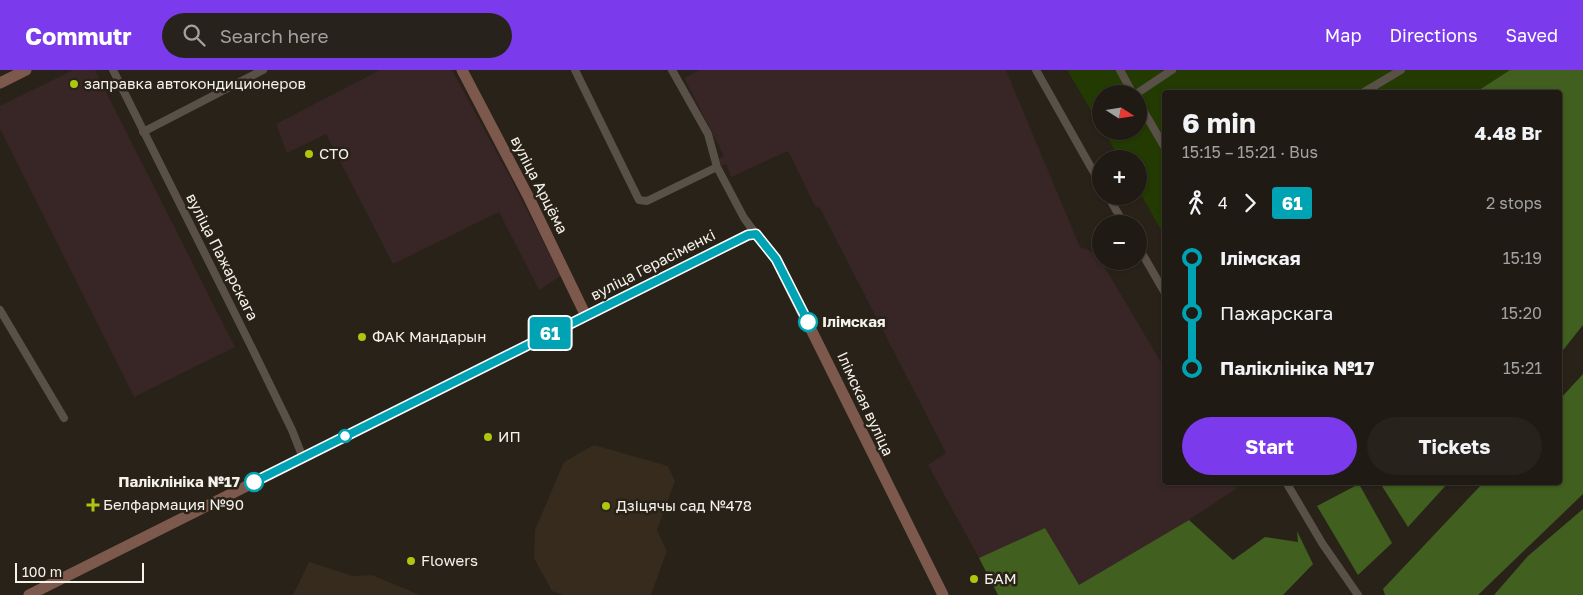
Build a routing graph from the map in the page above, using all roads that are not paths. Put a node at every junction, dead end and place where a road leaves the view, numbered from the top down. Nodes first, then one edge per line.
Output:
1 (26, 70) edge
2 (113, 70) edge
3 (263, 70) edge
4 (462, 70) edge
5 (575, 70) edge
6 (672, 70) edge
7 (1036, 70) edge
8 (1120, 70) edge
9 (1172, 70) edge
10 (1401, 70) edge
11 (0, 83) edge
12 (1129, 85) edge
13 (1148, 85) edge
14 (1367, 90) edge
15 (1148, 119) edge
16 (143, 132) junction
17 (1162, 143) edge
18 (717, 167) junction
19 (1092, 169) edge
20 (756, 234) junction
21 (1147, 262) edge
22 (1162, 288) edge
23 (0, 310) edge
24 (586, 316) junction
25 (64, 418) dead end
26 (303, 458) junction
27 (1288, 485) edge
28 (29, 595) edge
29 (943, 595) edge
30 (1358, 595) edge

1 - 11 street
2 - 16 street, вуліца Пажарскага
3 - 16 street
4 - 24 street, вуліца Арцёма
5 - 18 street
6 - 18 street, Ілімская вуліца
7 - 19 street
8 - 12 street
9 - 13 street
10 - 14 street
15 - 17 street
16 - 26 street, вуліца Пажарскага
18 - 20 street, Ілімская вуліца
20 - 24 street, вуліца Герасіменкі
20 - 29 street, Ілімская вуліца
21 - 22 street
23 - 25 street
24 - 26 street, вуліца Герасіменкі
26 - 28 street, вуліца Герасіменкі
27 - 30 street

